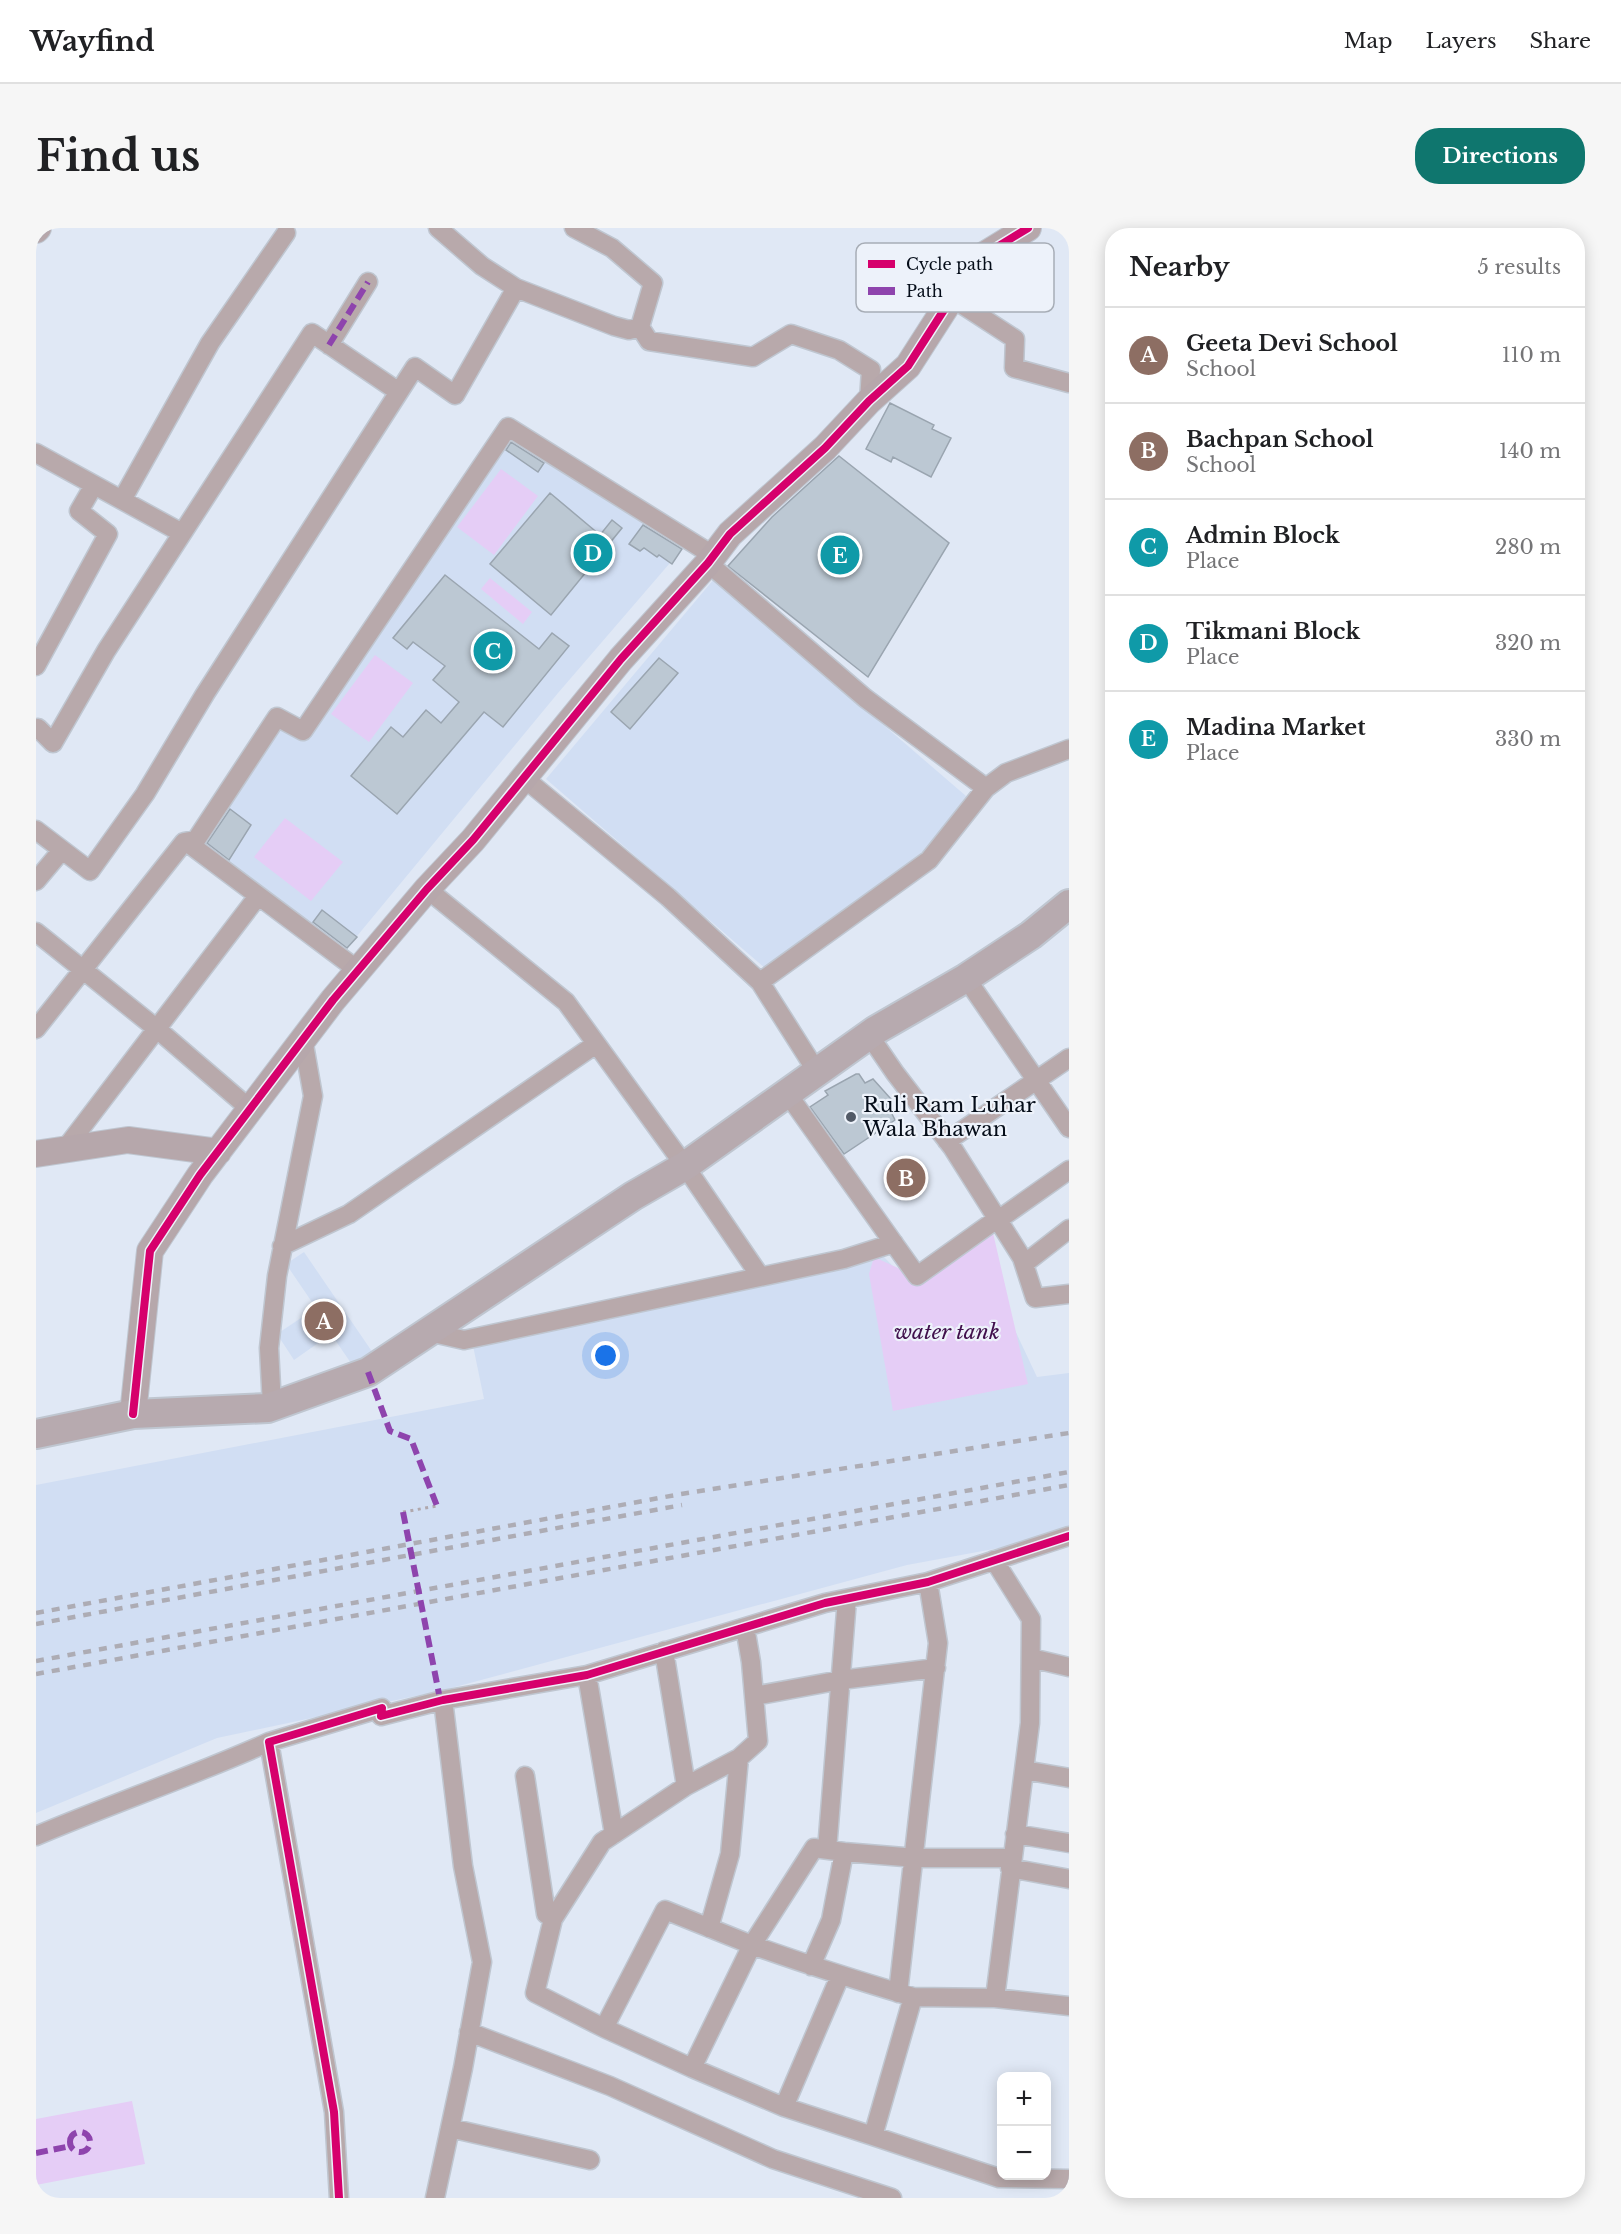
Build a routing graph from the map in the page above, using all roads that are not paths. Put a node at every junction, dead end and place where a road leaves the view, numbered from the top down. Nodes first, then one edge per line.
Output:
1 (438, 228) edge
2 (574, 228) edge
3 (1028, 228) edge
4 (286, 234) dead end
5 (1004, 243) edge
6 (368, 282) dead end
7 (516, 288) junction
8 (943, 312) edge
9 (974, 312) edge
10 (640, 327) junction
11 (329, 345) junction
12 (1069, 383) edge
13 (399, 392) junction
14 (869, 401) junction
15 (36, 453) edge
16 (94, 485) junction
17 (122, 500) junction
18 (182, 533) junction
19 (711, 559) junction
20 (36, 666) edge
21 (37, 728) edge
22 (1069, 749) edge
23 (524, 777) junction
24 (986, 788) junction
25 (36, 830) edge
26 (195, 840) junction
27 (62, 850) junction
28 (36, 882) edge
29 (427, 889) junction
30 (258, 896) junction
31 (1069, 904) edge
32 (36, 932) edge
33 (83, 970) junction
34 (359, 971) junction
35 (966, 978) junction
36 (760, 982) junction
37 (36, 1029) edge
38 (157, 1029) junction
39 (869, 1035) junction
40 (303, 1039) junction
41 (596, 1044) junction
42 (1069, 1058) edge
43 (817, 1072) junction
44 (1036, 1080) junction
45 (787, 1093) junction
46 (250, 1109) junction
47 (1069, 1128) edge
48 (947, 1141) junction
49 (65, 1149) junction
50 (218, 1152) junction
51 (36, 1154) edge
52 (686, 1166) junction
53 (1069, 1170) edge
54 (997, 1219) junction
55 (1069, 1229) edge
56 (894, 1244) junction
57 (282, 1246) junction
58 (1024, 1264) junction
59 (760, 1276) junction
60 (1069, 1294) edge
61 (429, 1332) junction
62 (272, 1406) junction
63 (133, 1414) junction
64 (36, 1434) edge
65 (1069, 1536) edge
66 (994, 1560) junction
67 (928, 1582) junction
68 (847, 1599) junction
69 (745, 1627) junction
70 (664, 1651) junction
71 (1031, 1658) junction
72 (1069, 1667) edge
73 (936, 1668) junction
74 (587, 1675) junction
75 (841, 1680) junction
76 (754, 1696) junction
77 (443, 1700) junction
78 (270, 1742) junction
79 (739, 1758) junction
80 (1024, 1770) junction
81 (525, 1776) dead end
82 (1069, 1778) edge
83 (686, 1786) junction
84 (614, 1834) junction
85 (1015, 1834) junction
86 (36, 1836) edge
87 (1069, 1843) edge
88 (836, 1851) junction
89 (916, 1858) junction
90 (1011, 1863) junction
91 (1069, 1879) edge
92 (553, 1919) junction
93 (709, 1928) junction
94 (752, 1945) junction
95 (811, 1966) junction
96 (840, 1976) junction
97 (906, 1995) junction
98 (995, 1998) junction
99 (1069, 2007) edge
100 (604, 2028) junction
101 (470, 2032) junction
102 (692, 2067) junction
103 (784, 2107) junction
104 (450, 2128) junction
105 (873, 2136) junction
106 (590, 2160) dead end
107 (1069, 2179) edge
108 (339, 2198) edge
109 (435, 2198) edge
110 (892, 2198) edge

1 - 7 street
2 - 10 street
3 - 5 street
4 - 17 street
6 - 11 street
7 - 10 street
7 - 13 street
8 - 14 street
9 - 12 street
10 - 14 street
11 - 13 street
11 - 18 street
13 - 27 street
14 - 19 street
15 - 16 street
16 - 17 street
16 - 20 street
17 - 18 street
18 - 21 street
19 - 23 street
19 - 24 street
19 - 26 street
22 - 24 street
23 - 29 street
23 - 36 street
24 - 36 street
25 - 27 street
26 - 30 street
26 - 33 street
27 - 28 street
29 - 34 street
29 - 41 street
30 - 34 street
30 - 38 street
31 - 35 main road
32 - 33 street
33 - 37 street
33 - 38 street
34 - 40 street
35 - 39 main road
35 - 44 street
36 - 43 street
38 - 46 street
38 - 49 street
39 - 43 main road
39 - 48 street
40 - 46 street
40 - 57 street
41 - 52 street
41 - 57 street
42 - 44 street
43 - 45 main road
44 - 47 street
44 - 48 street
45 - 52 main road
45 - 56 street
46 - 50 street
48 - 54 street
49 - 50 street
49 - 51 street
50 - 63 street
52 - 59 street
52 - 61 main road
53 - 54 street
54 - 56 street
54 - 58 street
55 - 58 street
56 - 59 street
57 - 62 street
58 - 60 street
59 - 61 street
61 - 62 main road
62 - 63 main road
63 - 64 main road
65 - 66 street
66 - 67 street
66 - 71 street
67 - 68 street
67 - 73 street
68 - 69 street
68 - 75 street
69 - 70 street
69 - 76 street
70 - 74 street
70 - 83 street
71 - 72 street
71 - 80 street
73 - 75 street
73 - 89 street
74 - 77 street
74 - 84 street
75 - 76 street
75 - 88 street
76 - 79 street
77 - 78 street
77 - 101 street
78 - 86 street
78 - 108 street
79 - 83 street
79 - 93 street
80 - 82 street
80 - 85 street
81 - 92 street
83 - 84 street
84 - 92 street
85 - 87 street
85 - 90 street
88 - 89 street
88 - 94 street
88 - 95 street
89 - 90 street
89 - 97 street
90 - 91 street
90 - 98 street
92 - 100 street
93 - 94 street
93 - 100 street
94 - 95 street
94 - 102 street
95 - 96 street
96 - 97 street
96 - 103 street
97 - 98 street
97 - 105 street
98 - 99 street
100 - 102 street
101 - 104 street
101 - 110 street
102 - 103 street
103 - 105 street
104 - 106 street
104 - 109 street
105 - 107 street

